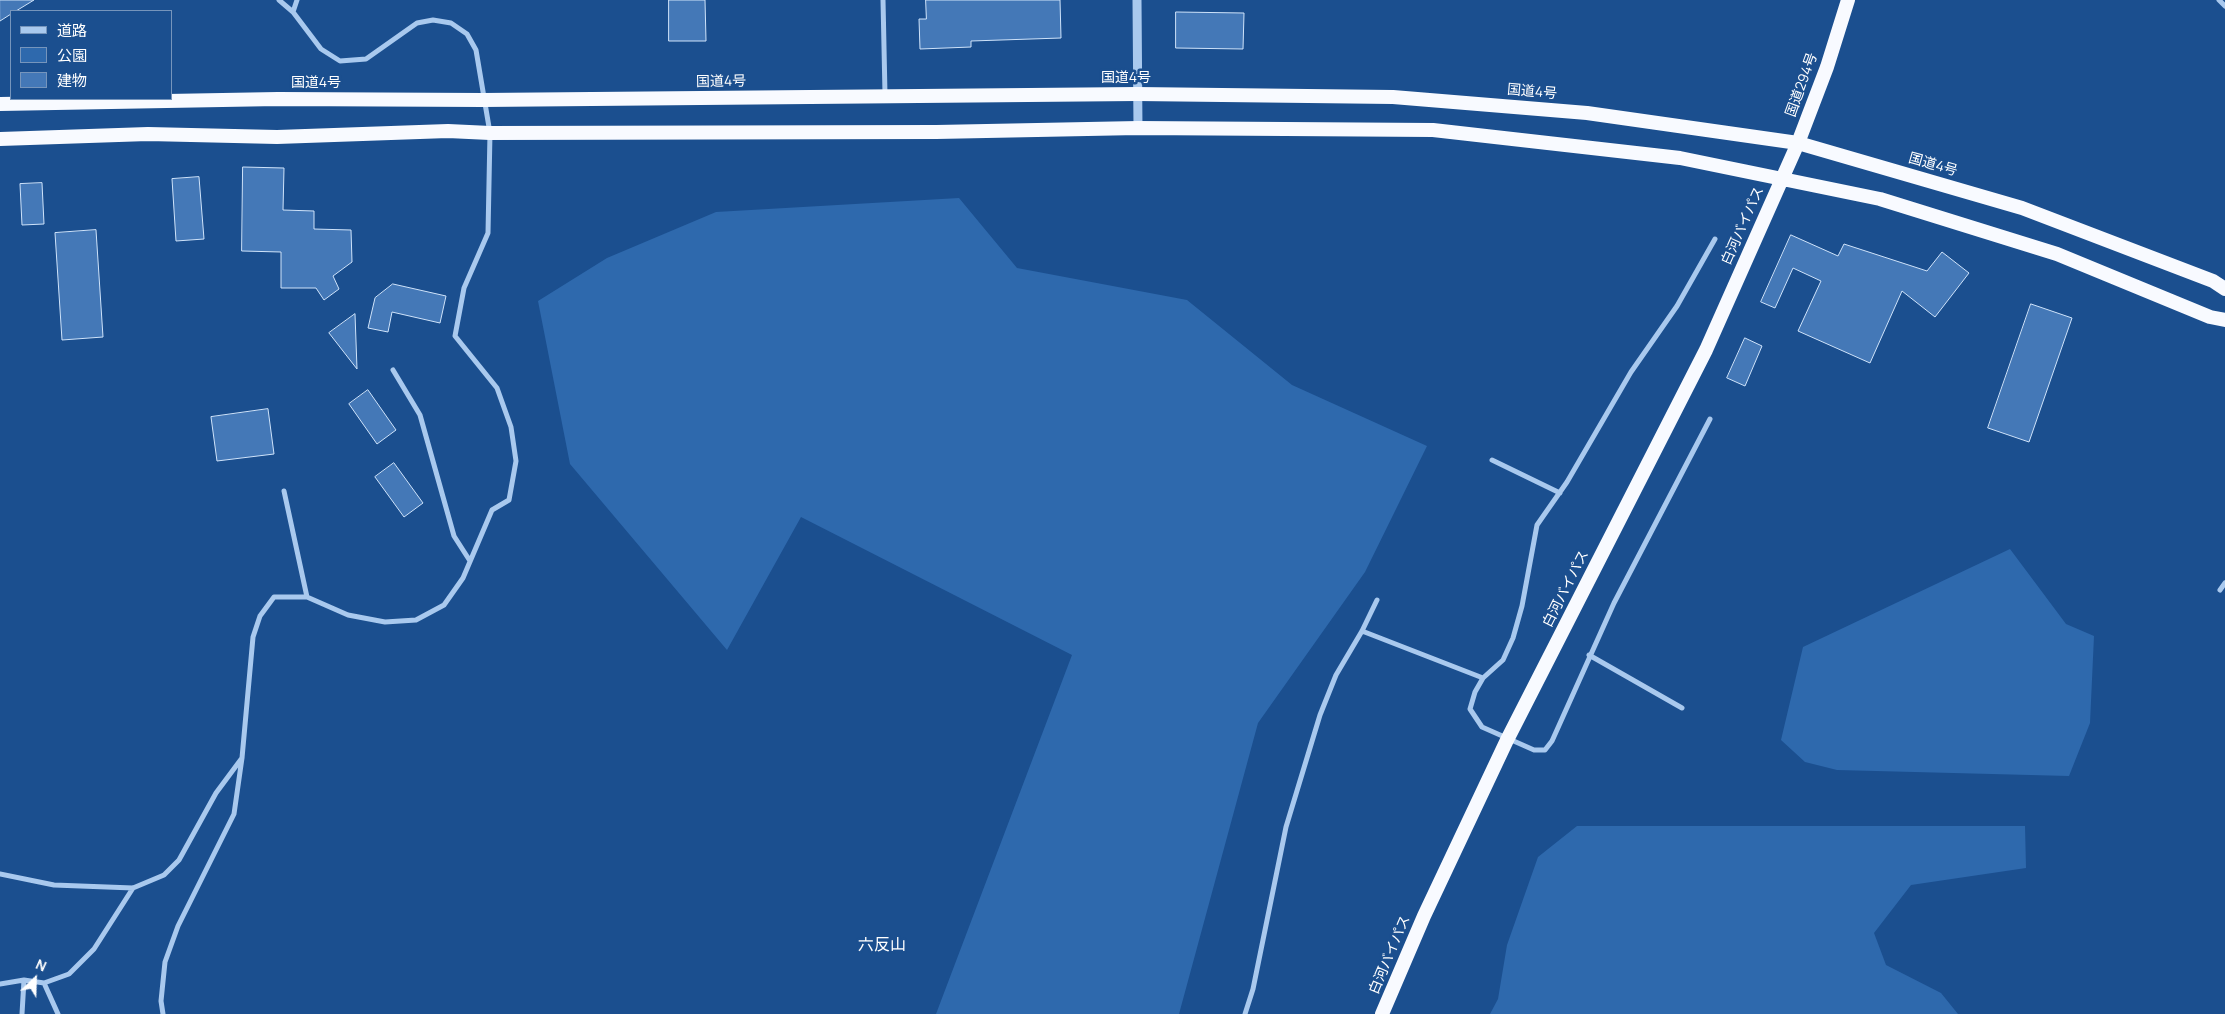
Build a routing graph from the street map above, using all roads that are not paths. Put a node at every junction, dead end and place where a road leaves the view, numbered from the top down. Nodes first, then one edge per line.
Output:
1 (279, 0) edge
2 (297, 0) edge
3 (883, 0) edge
4 (1137, 0) edge
5 (1848, 0) edge
6 (2219, 0) edge
7 (2225, 6) edge
8 (293, 12) junction
9 (1138, 94) junction
10 (885, 96) junction
11 (483, 100) junction
12 (0, 104) edge
13 (1138, 128) junction
14 (490, 133) junction
15 (0, 139) edge
16 (1798, 143) junction
17 (1781, 180) junction
18 (1715, 239) dead end
19 (2225, 289) edge
20 (2225, 320) edge
21 (393, 370) dead end
22 (1710, 419) dead end
23 (1492, 460) dead end
24 (284, 491) dead end
25 (1560, 493) junction
26 (470, 561) junction
27 (2225, 583) edge
28 (2220, 590) dead end
29 (307, 597) junction
30 (1377, 600) dead end
31 (1362, 631) junction
32 (1589, 655) junction
33 (1483, 678) junction
34 (1682, 708) dead end
35 (1507, 740) junction
36 (242, 758) junction
37 (0, 874) edge
38 (133, 888) junction
39 (24, 980) junction
40 (44, 983) junction
41 (0, 984) edge
42 (22, 1014) edge
43 (58, 1014) edge
44 (163, 1014) edge
45 (1245, 1014) edge
46 (1382, 1014) edge

1 - 8 street
2 - 8 street
3 - 10 street
4 - 9 street
5 - 16 highway, 国道294号
6 - 7 street
8 - 11 street
9 - 10 highway, 国道4号
9 - 13 street
9 - 16 highway, 国道4号
10 - 11 highway, 国道4号
11 - 12 highway, 国道4号
11 - 14 street
13 - 14 highway
13 - 17 highway
14 - 15 highway
14 - 26 street
16 - 17 highway, 国道294号
16 - 19 highway, 国道4号
17 - 20 highway
17 - 35 highway, 白河バイパス
18 - 25 street
21 - 26 street
22 - 32 street
23 - 25 street
24 - 29 street
25 - 33 street
26 - 29 street
27 - 28 street
29 - 36 street
30 - 31 street
31 - 33 street
31 - 45 street
32 - 34 street
32 - 35 street
33 - 35 street
35 - 46 highway, 白河バイパス
36 - 38 street
36 - 44 street
37 - 38 street
38 - 40 street
39 - 40 street
39 - 41 street
39 - 42 street
40 - 43 street

